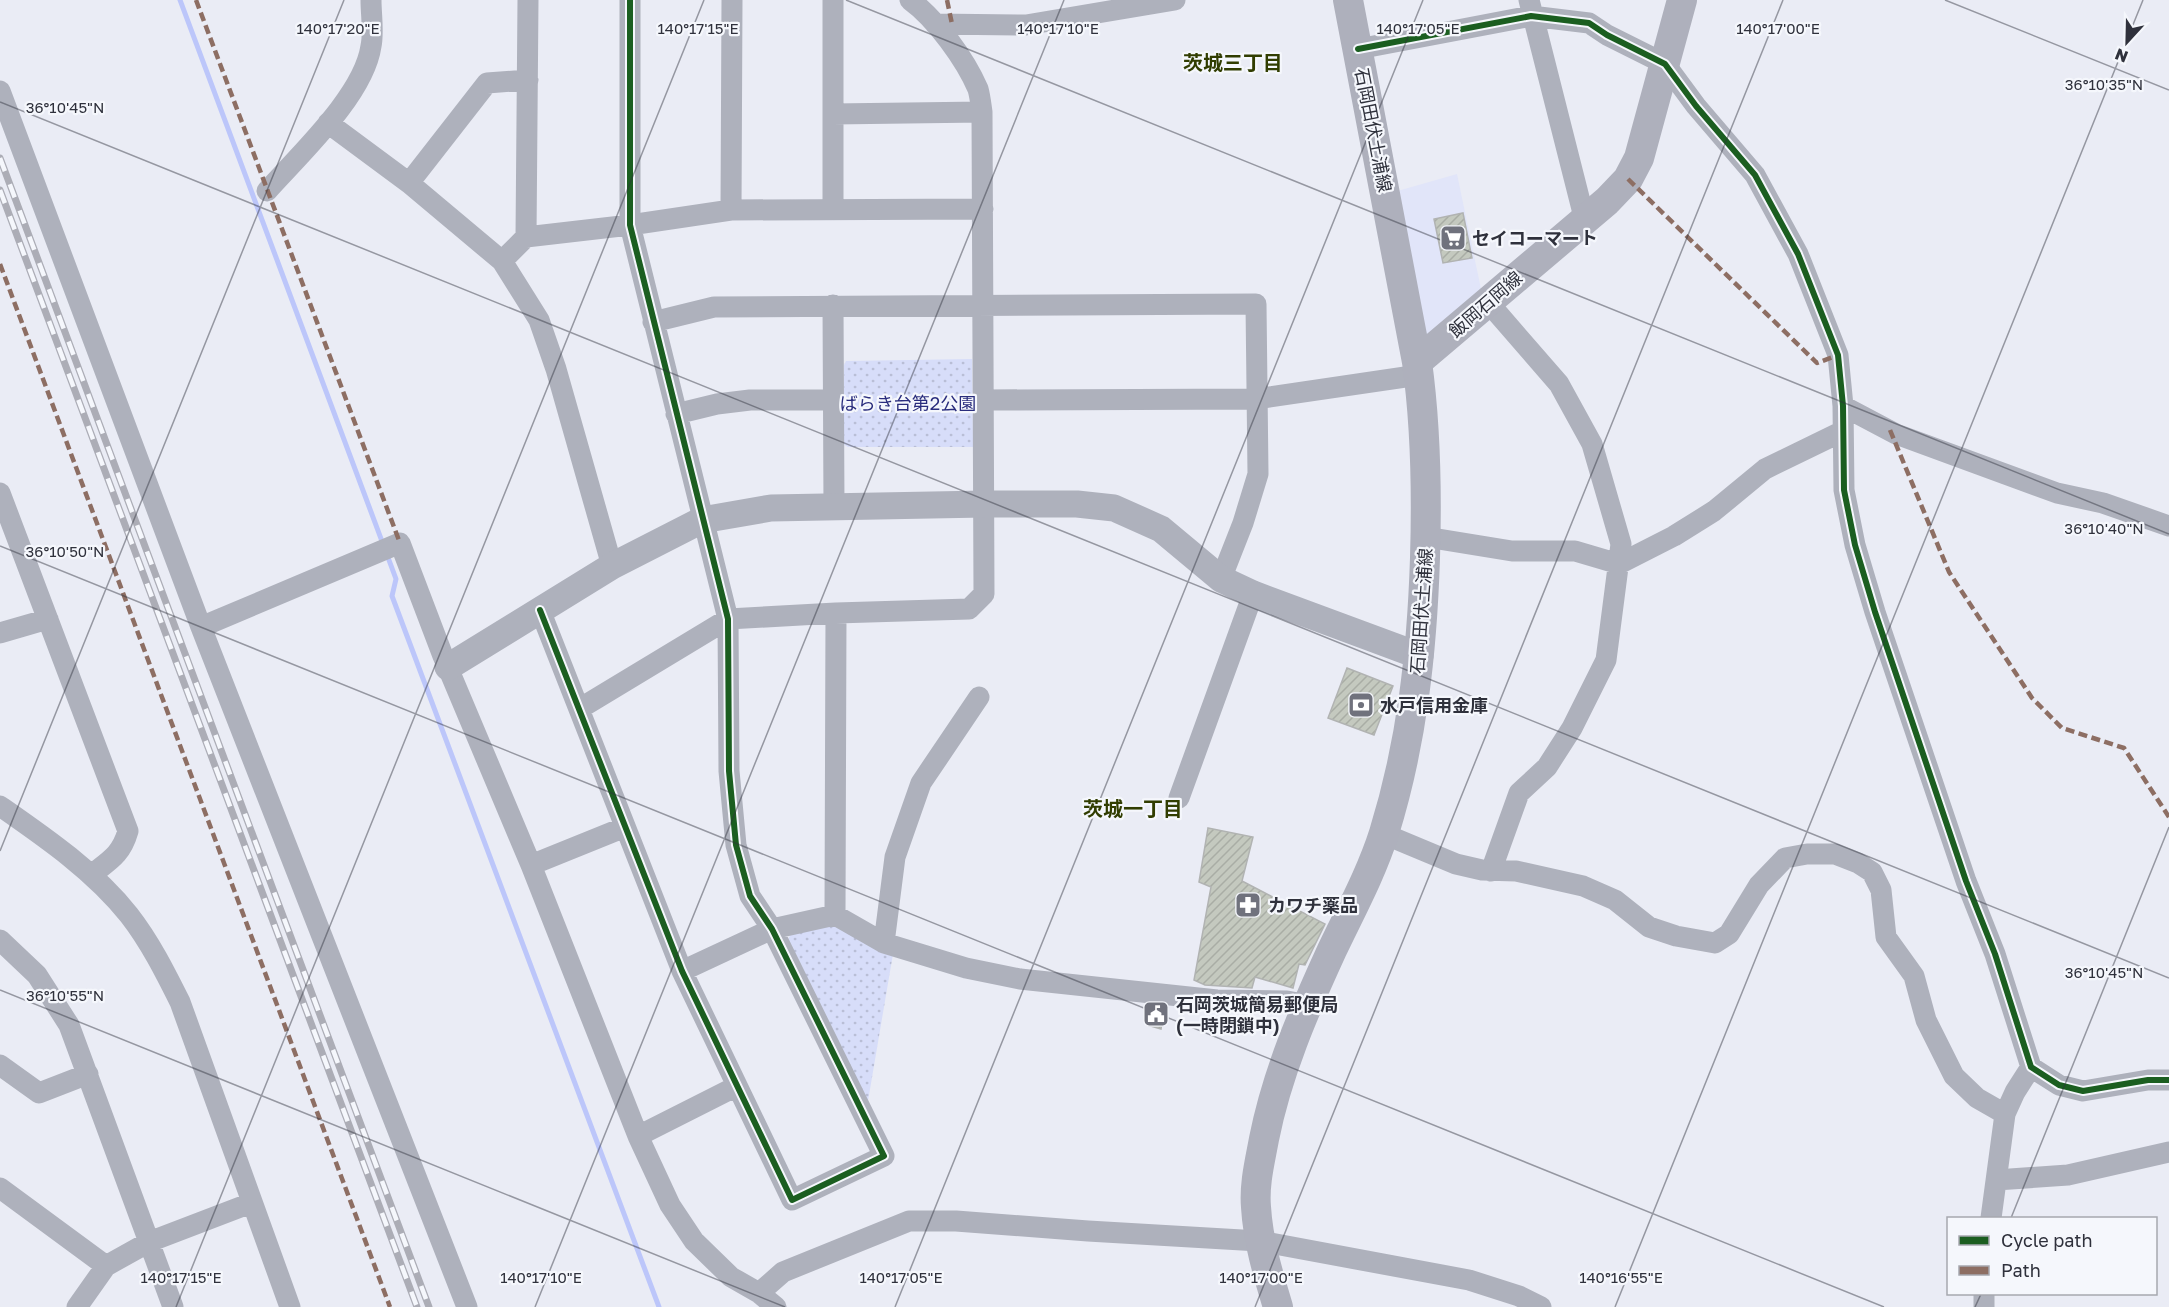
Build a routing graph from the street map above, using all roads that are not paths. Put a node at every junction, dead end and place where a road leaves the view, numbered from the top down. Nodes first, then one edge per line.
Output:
1 (371, 0) edge
2 (528, 0) edge
3 (630, 0) edge
4 (732, 0) edge
5 (833, 0) edge
6 (910, 0) edge
7 (1175, 0) edge
8 (1348, 0) edge
9 (1682, 0) edge
10 (1530, 8) edge
11 (935, 24) junction
12 (1358, 49) junction
13 (1665, 64) junction
14 (528, 80) junction
15 (0, 92) edge
16 (982, 112) junction
17 (833, 114) junction
18 (328, 123) junction
19 (409, 183) junction
20 (267, 190) dead end
21 (983, 208) junction
22 (731, 210) junction
23 (833, 210) junction
24 (1585, 221) junction
25 (630, 225) junction
26 (526, 237) junction
27 (502, 261) junction
28 (1487, 300) junction
29 (833, 305) junction
30 (984, 305) junction
31 (653, 322) junction
32 (1418, 369) junction
33 (1256, 399) junction
34 (834, 400) junction
35 (984, 400) junction
36 (1843, 406) junction
37 (676, 414) junction
38 (1844, 431) junction
39 (1, 497) edge
40 (985, 504) junction
41 (834, 507) junction
42 (702, 520) junction
43 (2169, 526) edge
44 (1426, 537) junction
45 (1619, 564) junction
46 (612, 566) junction
47 (1221, 579) junction
48 (1253, 594) junction
49 (540, 610) junction
50 (836, 613) junction
51 (48, 618) junction
52 (728, 619) junction
53 (201, 627) junction
54 (0, 633) edge
55 (1420, 656) junction
56 (448, 667) junction
57 (979, 697) dead end
58 (579, 710) junction
59 (1179, 798) dead end
60 (0, 806) edge
61 (625, 827) junction
62 (1383, 834) junction
63 (531, 865) junction
64 (1491, 871) junction
65 (92, 875) junction
66 (835, 915) junction
67 (772, 929) junction
68 (0, 940) edge
69 (884, 943) junction
70 (682, 971) junction
71 (1308, 1005) junction
72 (0, 1065) edge
73 (2031, 1066) junction
74 (88, 1074) junction
75 (2169, 1080) edge
76 (737, 1086) junction
77 (2005, 1114) junction
78 (638, 1136) junction
79 (2169, 1152) edge
80 (1996, 1180) junction
81 (0, 1188) edge
82 (251, 1203) junction
83 (1991, 1217) edge
84 (1259, 1241) junction
85 (149, 1242) junction
86 (106, 1266) junction
87 (759, 1293) junction
88 (77, 1307) edge
89 (173, 1307) edge
90 (290, 1307) edge
91 (467, 1307) edge
92 (777, 1307) edge
93 (1278, 1307) edge
94 (1541, 1307) edge

1 - 18 street
2 - 14 street
3 - 25 street
4 - 22 street
5 - 17 street
6 - 11 street
7 - 11 street
8 - 12 main road, 石岡田伏土浦線
9 - 13 main road, 飯岡石岡線
10 - 12 street
10 - 13 street
10 - 24 street
11 - 16 street
12 - 32 main road, 石岡田伏土浦線
13 - 24 main road, 飯岡石岡線
13 - 36 street
14 - 19 street
14 - 26 street
15 - 53 street
16 - 17 street
16 - 21 street
17 - 23 street
18 - 19 street
18 - 20 street
19 - 27 street
21 - 23 street
21 - 30 street
22 - 23 street
22 - 25 street
24 - 28 main road, 飯岡石岡線
25 - 26 street
25 - 31 street
26 - 27 street
27 - 46 street
28 - 32 main road, 飯岡石岡線
28 - 45 street
29 - 30 street
29 - 31 street
29 - 34 street
30 - 33 street
30 - 35 street
31 - 37 street
32 - 33 street
32 - 44 main road, 石岡田伏土浦線
33 - 35 street
33 - 47 street
34 - 37 street
34 - 41 street
35 - 40 street
36 - 38 street
36 - 43 street
37 - 42 street
38 - 45 street
38 - 73 street
39 - 51 street
40 - 41 street
40 - 47 street
40 - 50 street
41 - 42 street
42 - 46 street
42 - 52 street
44 - 45 street
44 - 55 main road, 石岡田伏土浦線
45 - 64 street
46 - 49 street
47 - 48 street
48 - 55 street
48 - 59 street
49 - 56 street
49 - 58 street
50 - 52 street
50 - 66 street
51 - 54 street
51 - 65 street
52 - 58 street
52 - 67 street
53 - 56 street
53 - 91 street
55 - 62 main road, 石岡田伏土浦線
56 - 63 street
57 - 69 street
58 - 61 street
60 - 65 street
61 - 63 street
61 - 70 street
62 - 64 street
62 - 71 main road, 石岡田伏土浦線
63 - 78 street
64 - 77 street
65 - 82 street
66 - 67 street
66 - 69 street
67 - 70 street
67 - 76 street
68 - 74 street
69 - 71 street
70 - 76 street
71 - 84 main road, 石岡田伏土浦線
72 - 74 street
73 - 75 street
73 - 77 street
74 - 85 street
76 - 78 street
77 - 80 street
78 - 87 street
79 - 80 street
80 - 83 street
81 - 86 street
82 - 85 street
82 - 90 street
84 - 87 street
84 - 93 main road, 石岡田伏土浦線
84 - 94 street
85 - 86 street
85 - 89 street
86 - 88 street
87 - 92 street

